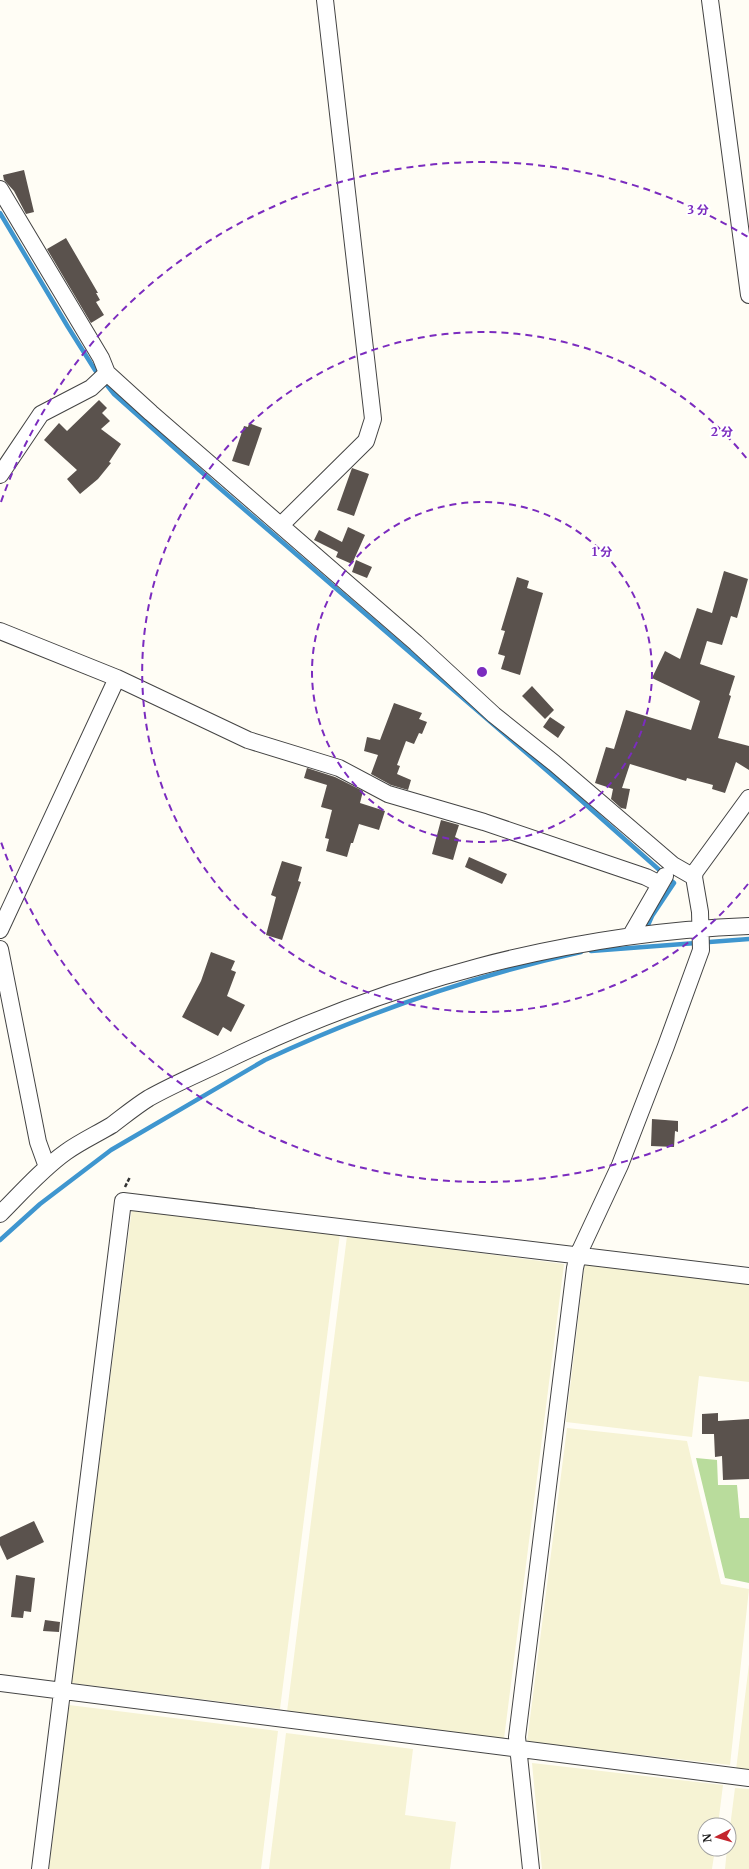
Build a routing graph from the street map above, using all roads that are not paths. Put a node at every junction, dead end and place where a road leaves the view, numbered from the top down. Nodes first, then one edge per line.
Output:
1 (325, 0) edge
2 (710, 0) edge
3 (0, 189) edge
4 (749, 294) edge
5 (106, 373) junction
6 (0, 475) edge
7 (280, 525) junction
8 (0, 632) edge
9 (117, 678) junction
10 (749, 798) edge
11 (673, 865) junction
12 (694, 877) junction
13 (660, 884) junction
14 (749, 926) edge
15 (0, 930) edge
16 (631, 935) junction
17 (701, 938) junction
18 (0, 948) edge
19 (48, 1167) junction
20 (0, 1214) edge
21 (578, 1255) junction
22 (749, 1276) edge
23 (0, 1683) edge
24 (61, 1690) junction
25 (517, 1749) junction
26 (749, 1778) edge
27 (40, 1869) edge
28 (530, 1869) edge

1 - 7 street
2 - 4 street
3 - 5 street
5 - 6 street
5 - 7 street
7 - 11 street
8 - 9 street
9 - 13 street
9 - 15 street
10 - 12 street
11 - 12 street
11 - 13 street
12 - 17 street
13 - 16 street
14 - 17 street
16 - 17 street
16 - 19 street
17 - 21 street
18 - 19 street
19 - 20 street
21 - 22 street
21 - 24 street
21 - 25 street
23 - 24 street
24 - 25 street
24 - 27 street
25 - 26 street
25 - 28 street

